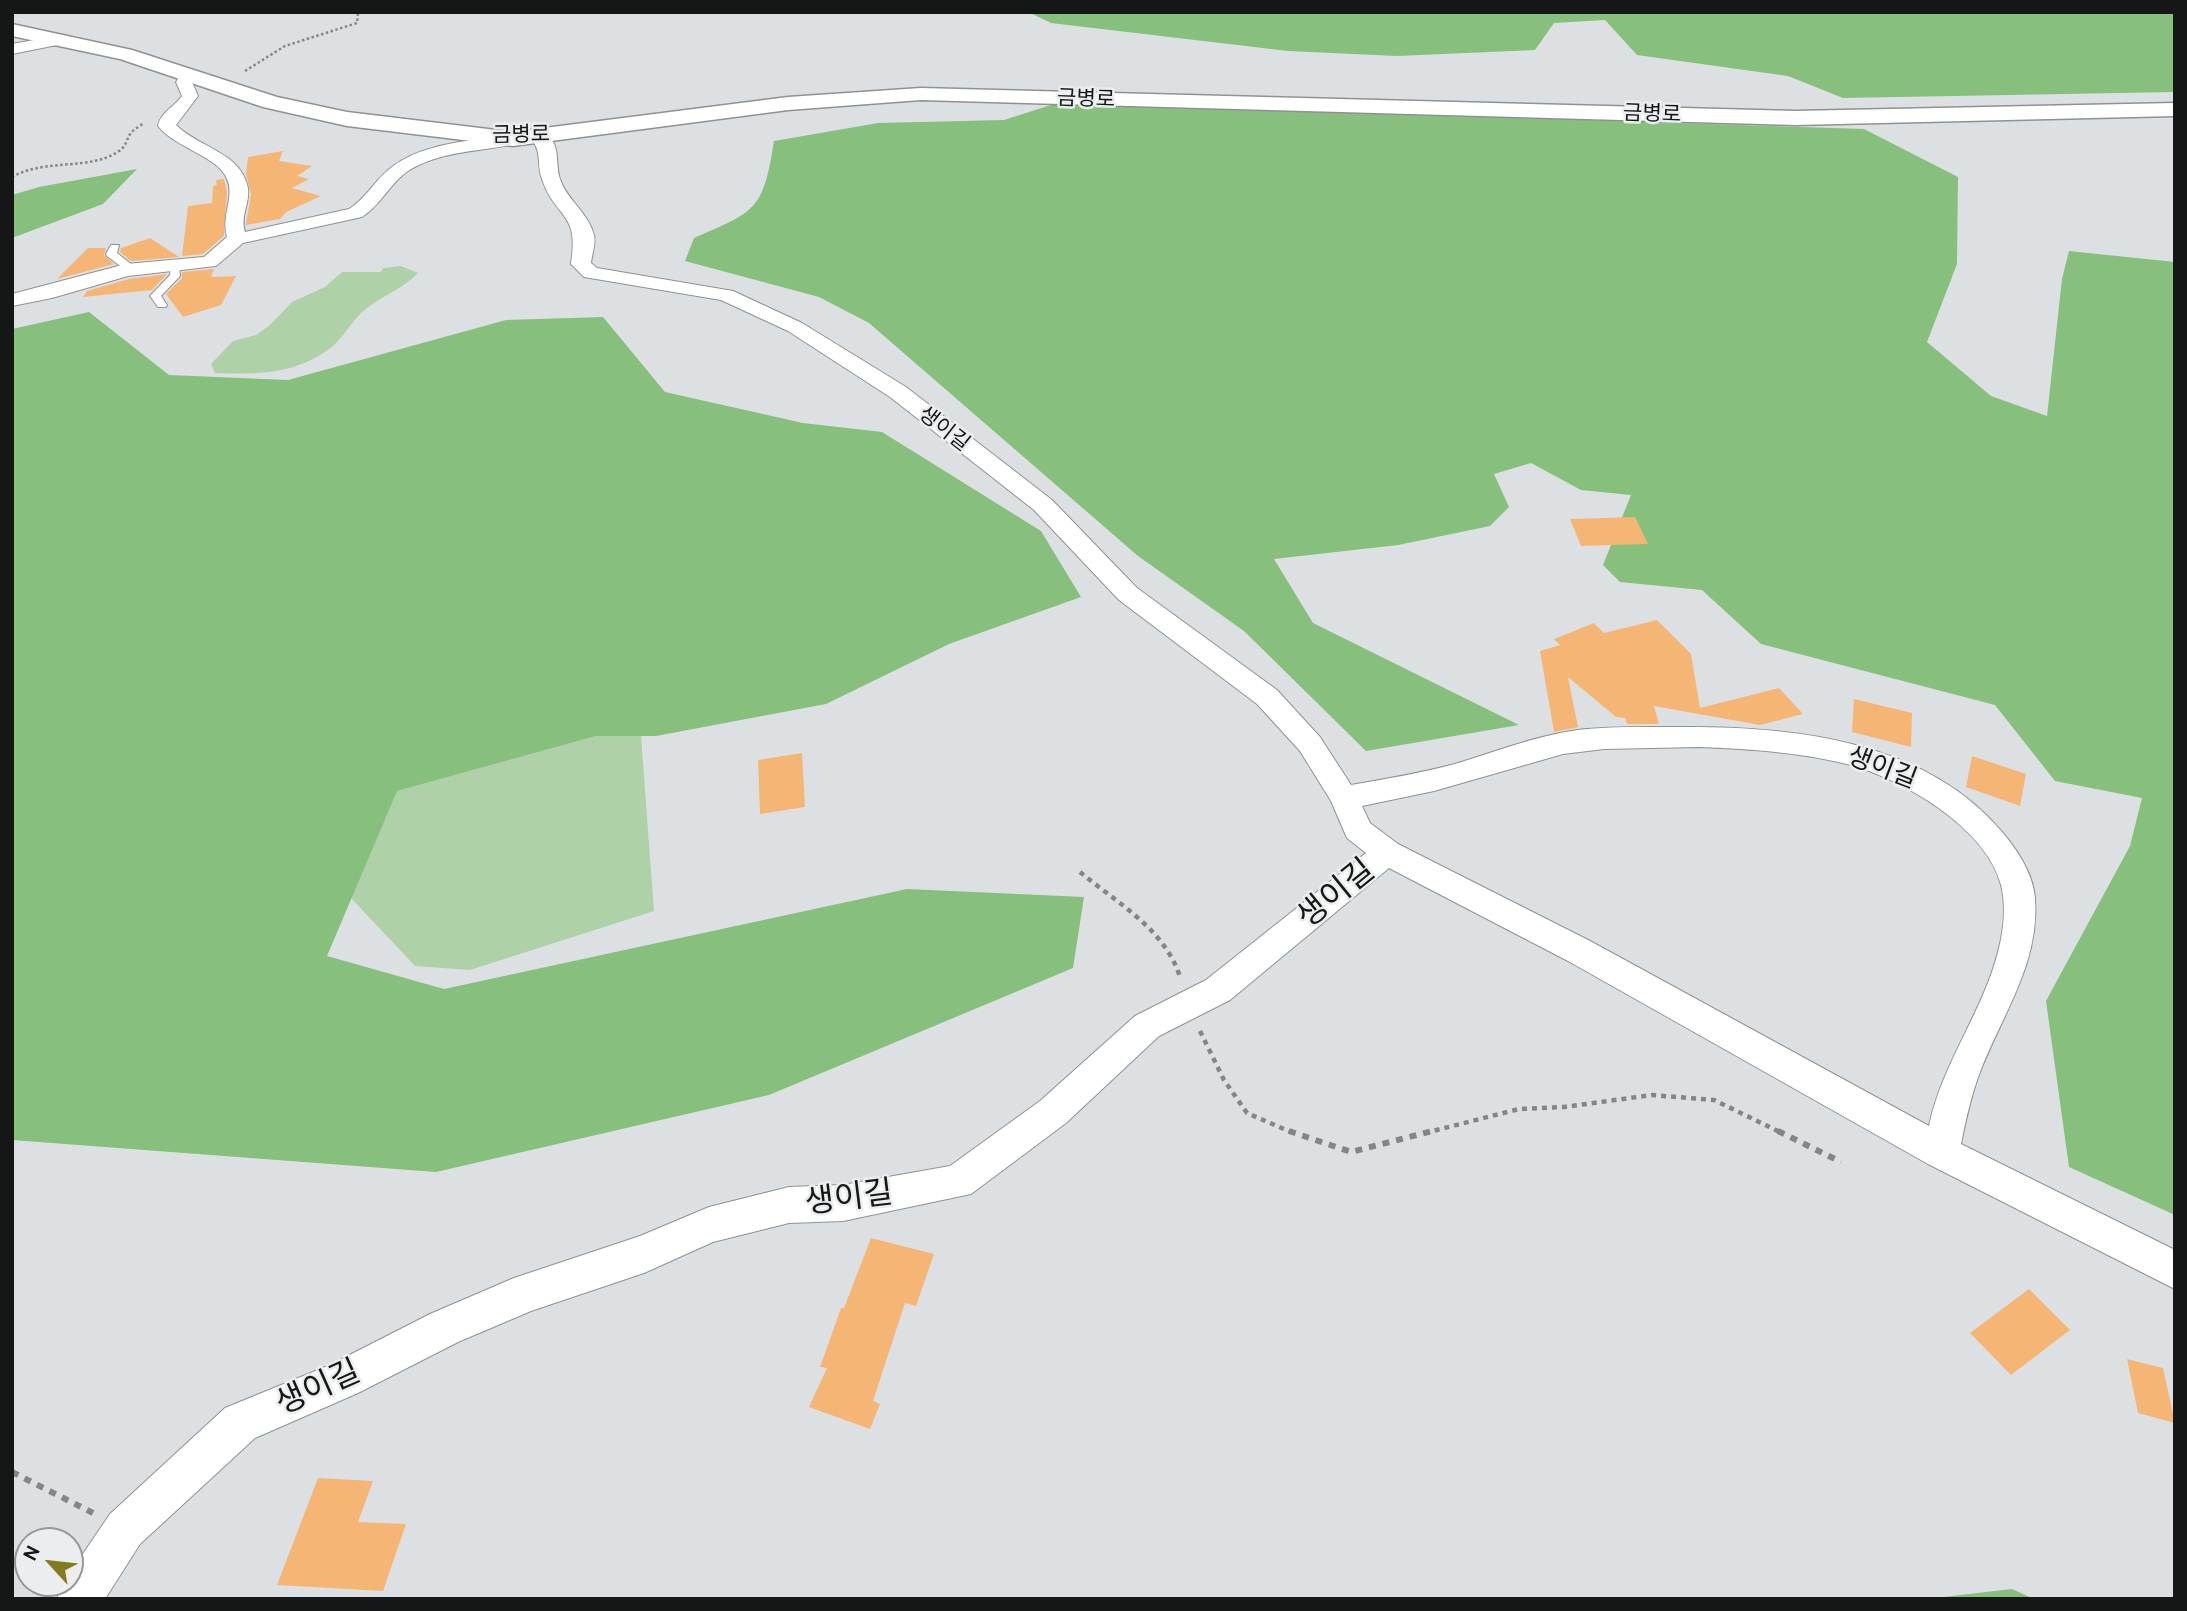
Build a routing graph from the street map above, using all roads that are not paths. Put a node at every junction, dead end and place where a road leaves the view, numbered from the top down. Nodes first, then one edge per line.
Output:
1 (12, 30) edge
2 (62, 40) junction
3 (12, 49) edge
4 (187, 77) junction
5 (2175, 109) edge
6 (527, 139) junction
7 (237, 239) junction
8 (114, 247) dead end
9 (175, 266) junction
10 (132, 270) junction
11 (12, 300) edge
12 (162, 305) dead end
13 (1344, 797) junction
14 (1387, 853) junction
15 (1941, 1152) junction
16 (2175, 1270) edge
17 (79, 1599) edge

1 - 2 street, 금병로
2 - 3 street
2 - 4 street, 금병로
4 - 6 street, 금병로
4 - 7 street
5 - 6 street, 금병로
6 - 7 street
6 - 13 street, 생이길
7 - 9 street
8 - 10 lane
9 - 10 street
9 - 12 lane
10 - 11 street
13 - 14 street, 생이길
13 - 15 street, 생이길
14 - 15 street, 생이길
14 - 17 street, 생이길
15 - 16 street, 생이길

